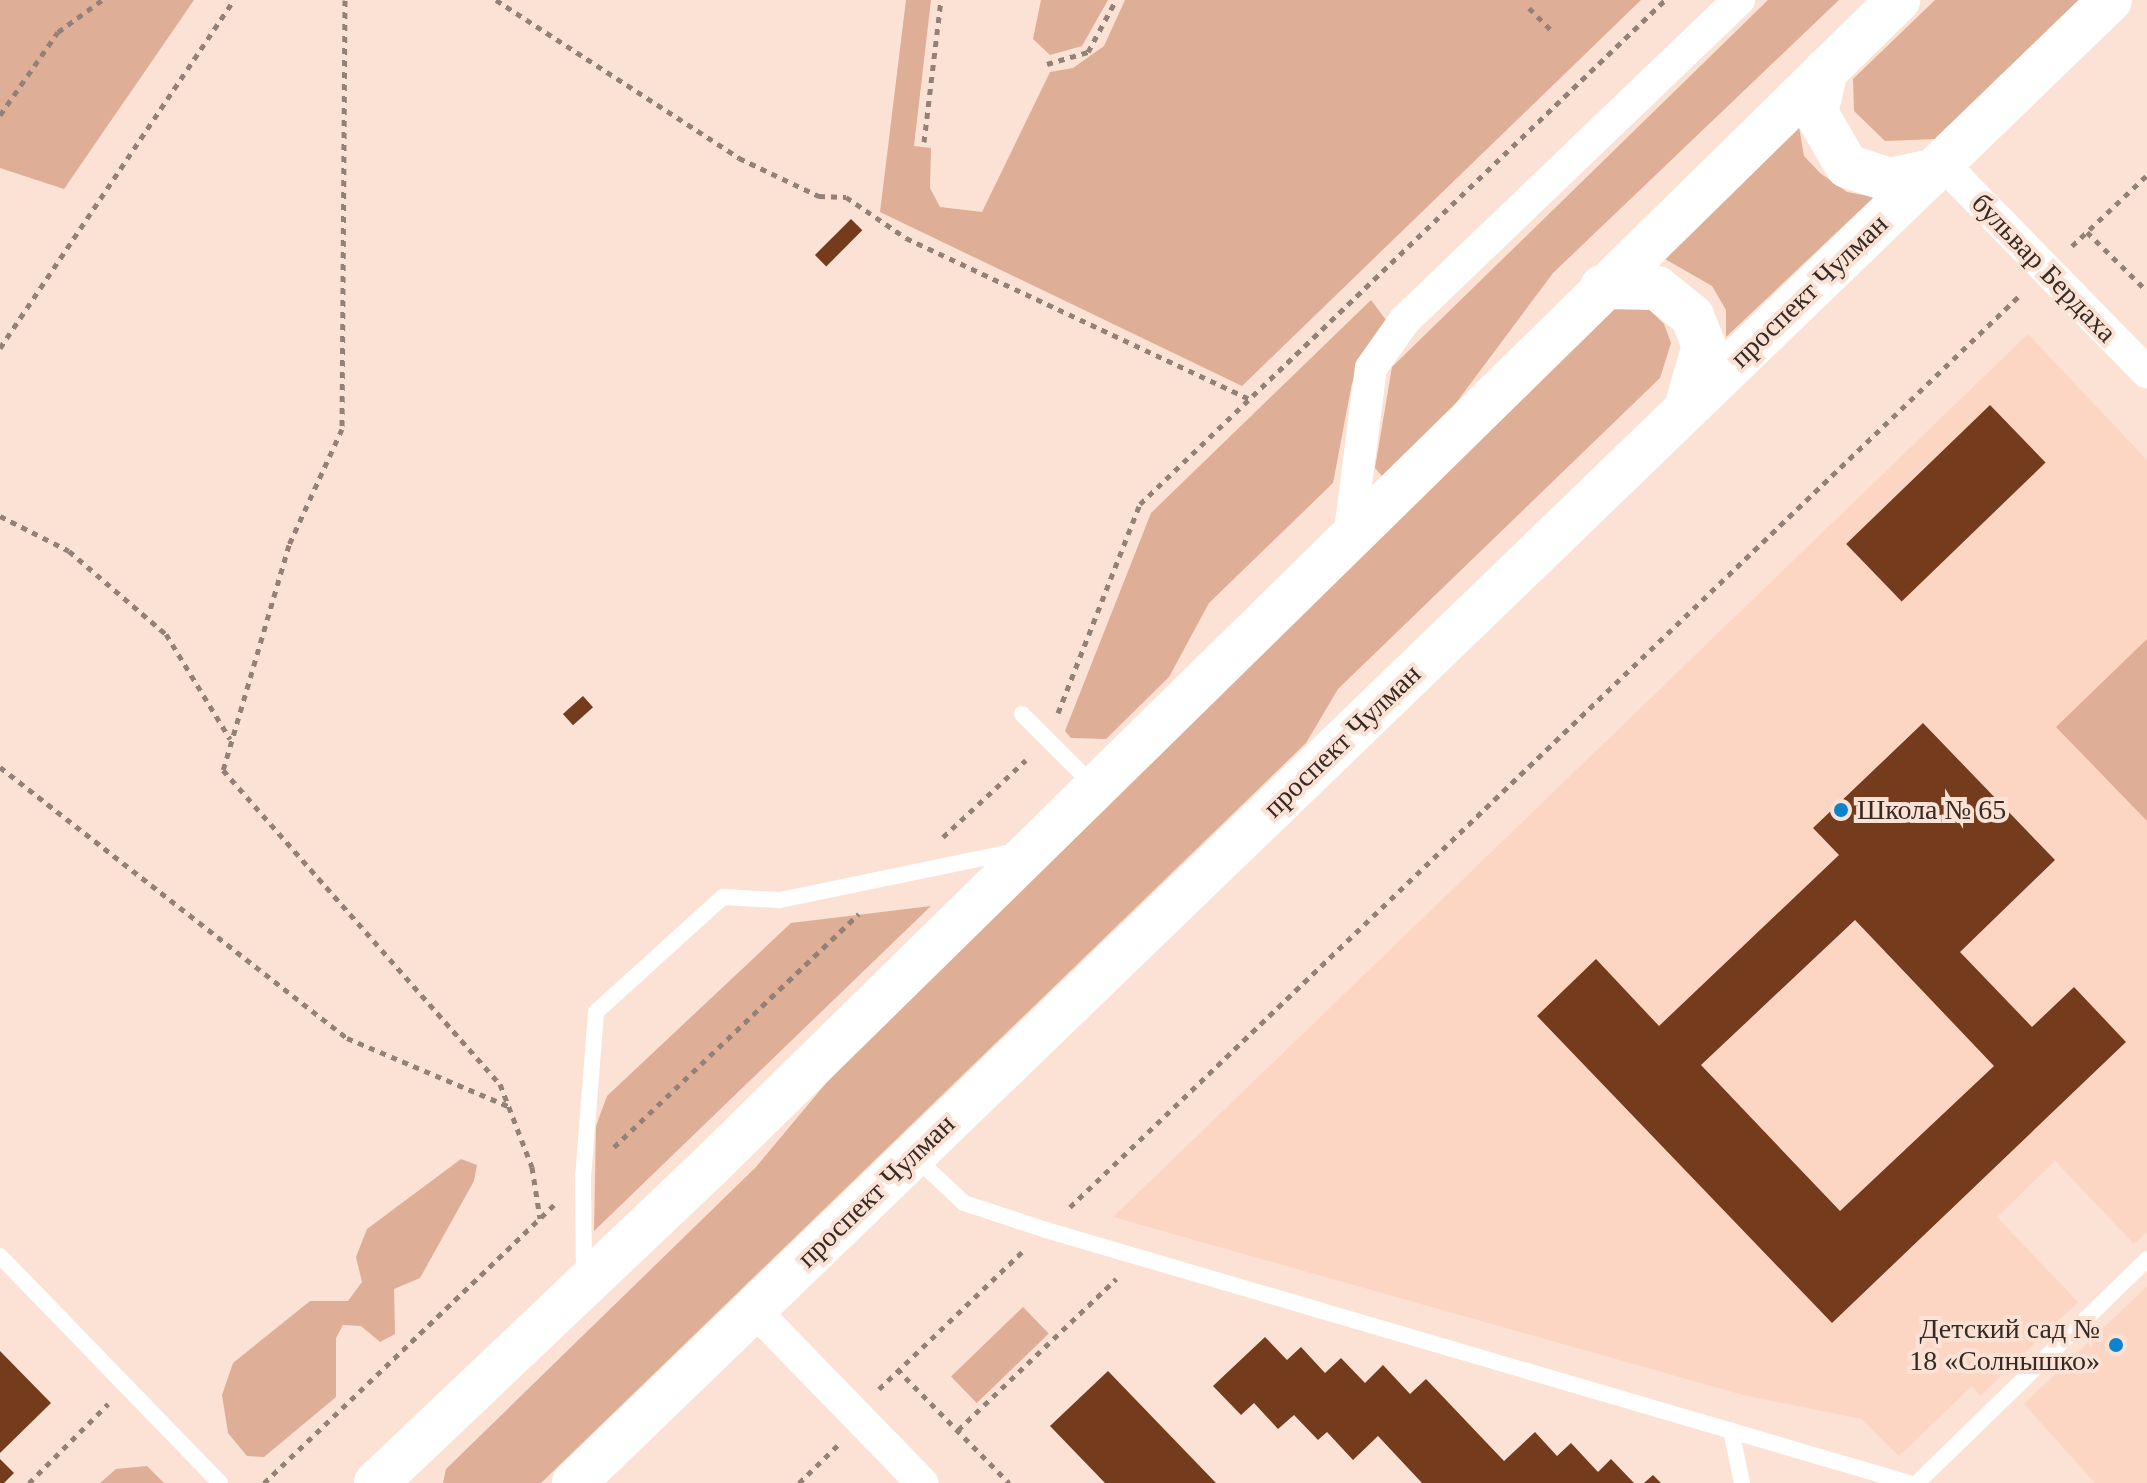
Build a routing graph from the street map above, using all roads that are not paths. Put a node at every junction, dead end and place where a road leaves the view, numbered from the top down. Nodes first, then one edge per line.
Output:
1 (1739, 0) edge
2 (1898, 0) edge
3 (2110, 0) edge
4 (1826, 70) junction
5 (1937, 167) junction
6 (1602, 287) junction
7 (2147, 372) edge
8 (1683, 413) junction
9 (1349, 539) junction
10 (1022, 714) dead end
11 (1092, 784) junction
12 (1030, 848) junction
13 (914, 1155) junction
14 (0, 1256) edge
15 (2147, 1259) edge
16 (584, 1287) junction
17 (753, 1309) junction
18 (1731, 1430) junction
19 (431, 1434) junction
20 (1738, 1481) edge
21 (220, 1483) edge
22 (376, 1483) edge
23 (417, 1483) edge
24 (574, 1483) edge
25 (922, 1483) edge
26 (1909, 1483) edge
27 (1917, 1483) edge

1 - 9 street
2 - 4 main road
3 - 5 main road, проспект Чулман
4 - 5 main road
4 - 6 main road
5 - 7 street, бульвар Бердаха
5 - 8 main road, проспект Чулман
6 - 8 main road
6 - 9 main road
8 - 13 main road, проспект Чулман
9 - 11 main road
10 - 11 lane
11 - 12 main road
12 - 16 main road
12 - 16 lane
13 - 17 main road, проспект Чулман
13 - 18 lane
14 - 21 lane
15 - 27 lane
16 - 19 main road
17 - 24 main road, проспект Чулман
17 - 25 street
18 - 20 lane
18 - 26 lane
19 - 22 main road
19 - 23 main road

